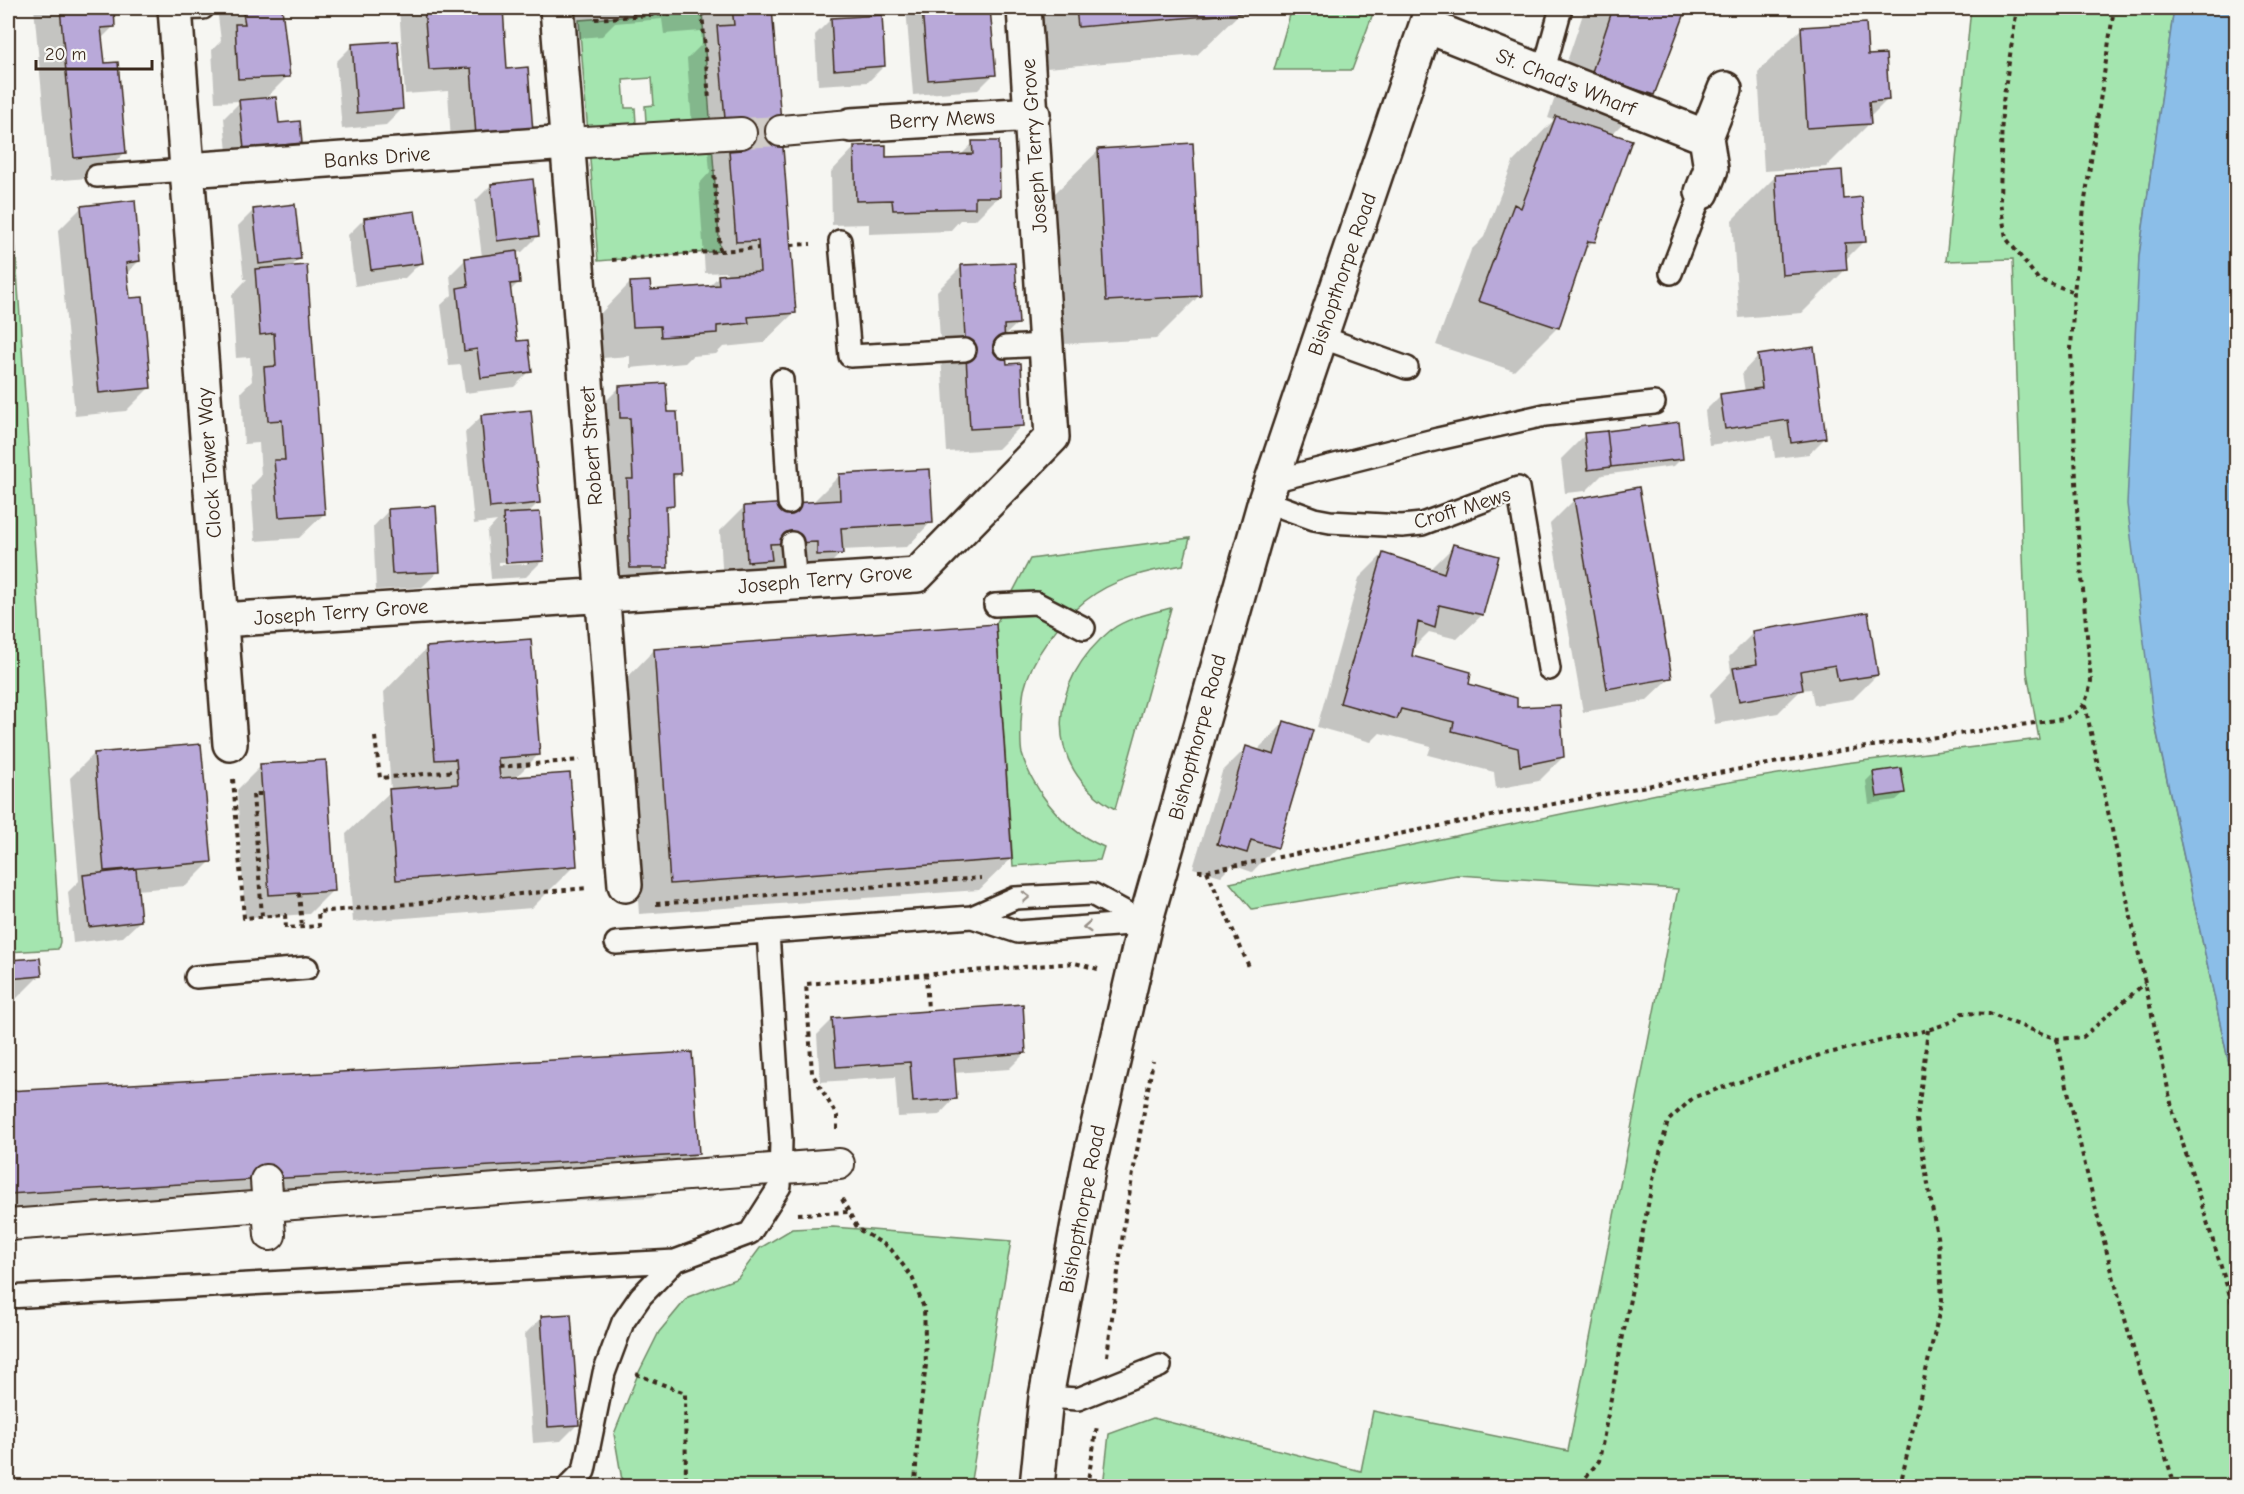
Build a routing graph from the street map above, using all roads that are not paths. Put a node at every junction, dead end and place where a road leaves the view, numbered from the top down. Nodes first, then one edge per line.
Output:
1 (184, 8) edge
2 (557, 8) edge
3 (1024, 8) edge
4 (1561, 8) edge
5 (1430, 17) edge
6 (1543, 73) junction
7 (1725, 89) dead end
8 (1033, 114) junction
9 (851, 125) joint
10 (781, 131) tunnel mouth
11 (741, 133) tunnel mouth
12 (1706, 137) junction
13 (568, 143) junction
14 (187, 170) junction
15 (97, 176) dead end
16 (1702, 192) joint
17 (840, 241) dead end
18 (1671, 273) dead end
19 (1321, 337) junction
20 (1046, 345) junction
21 (1005, 347) dead end
22 (965, 350) dead end
23 (1407, 368) dead end
24 (782, 380) dead end
25 (1654, 402) dead end
26 (1269, 491) junction
27 (789, 503) dead end
28 (792, 543) dead end
29 (796, 584) junction
30 (602, 596) junction
31 (995, 605) dead end
32 (221, 620) junction
33 (1084, 628) dead end
34 (1549, 669) dead end
35 (231, 744) road end
36 (625, 885) road end
37 (972, 917) junction
38 (1145, 923) junction
39 (768, 932) junction
40 (616, 942) dead end
41 (307, 968) dead end
42 (196, 977) dead end
43 (839, 1164) road end
44 (781, 1168) junction
45 (8, 1225) edge
46 (675, 1261) junction
47 (8, 1298) edge
48 (1160, 1366) dead end
49 (1046, 1397) junction
50 (569, 1486) edge
51 (1037, 1486) edge

1 - 14 street, Clock Tower Way
2 - 13 street, Robert Street
3 - 8 street, Joseph Terry Grove
4 - 6 lane
5 - 6 street, St. Chad's Wharf
5 - 19 street, Bishopthorpe Road
6 - 12 street, St. Chad's Wharf
7 - 12 street
8 - 9 street, Berry Mews
8 - 20 street, Joseph Terry Grove
9 - 10 street
11 - 13 street
12 - 16 street
13 - 14 street, Banks Drive
13 - 30 street, Robert Street
14 - 15 lane
14 - 32 street, Clock Tower Way
16 - 18 lane
17 - 22 lane
19 - 23 lane
19 - 26 street, Bishopthorpe Road
20 - 21 lane
20 - 29 street, Joseph Terry Grove
24 - 27 lane
25 - 26 lane
26 - 34 lane, Croft Mews
26 - 38 street, Bishopthorpe Road
28 - 29 lane
29 - 30 street, Joseph Terry Grove
30 - 32 street, Joseph Terry Grove
30 - 36 street, Robert Street
31 - 33 lane
32 - 35 street, Clock Tower Way
38 -> 37 lane
37 -> 38 lane
37 - 39 lane
38 - 49 street, Bishopthorpe Road
39 - 40 lane
39 - 44 lane
41 - 42 lane
43 - 44 street
44 - 45 street
44 - 46 lane
46 - 47 lane
46 - 50 lane
48 - 49 lane
49 - 51 street, Bishopthorpe Road

